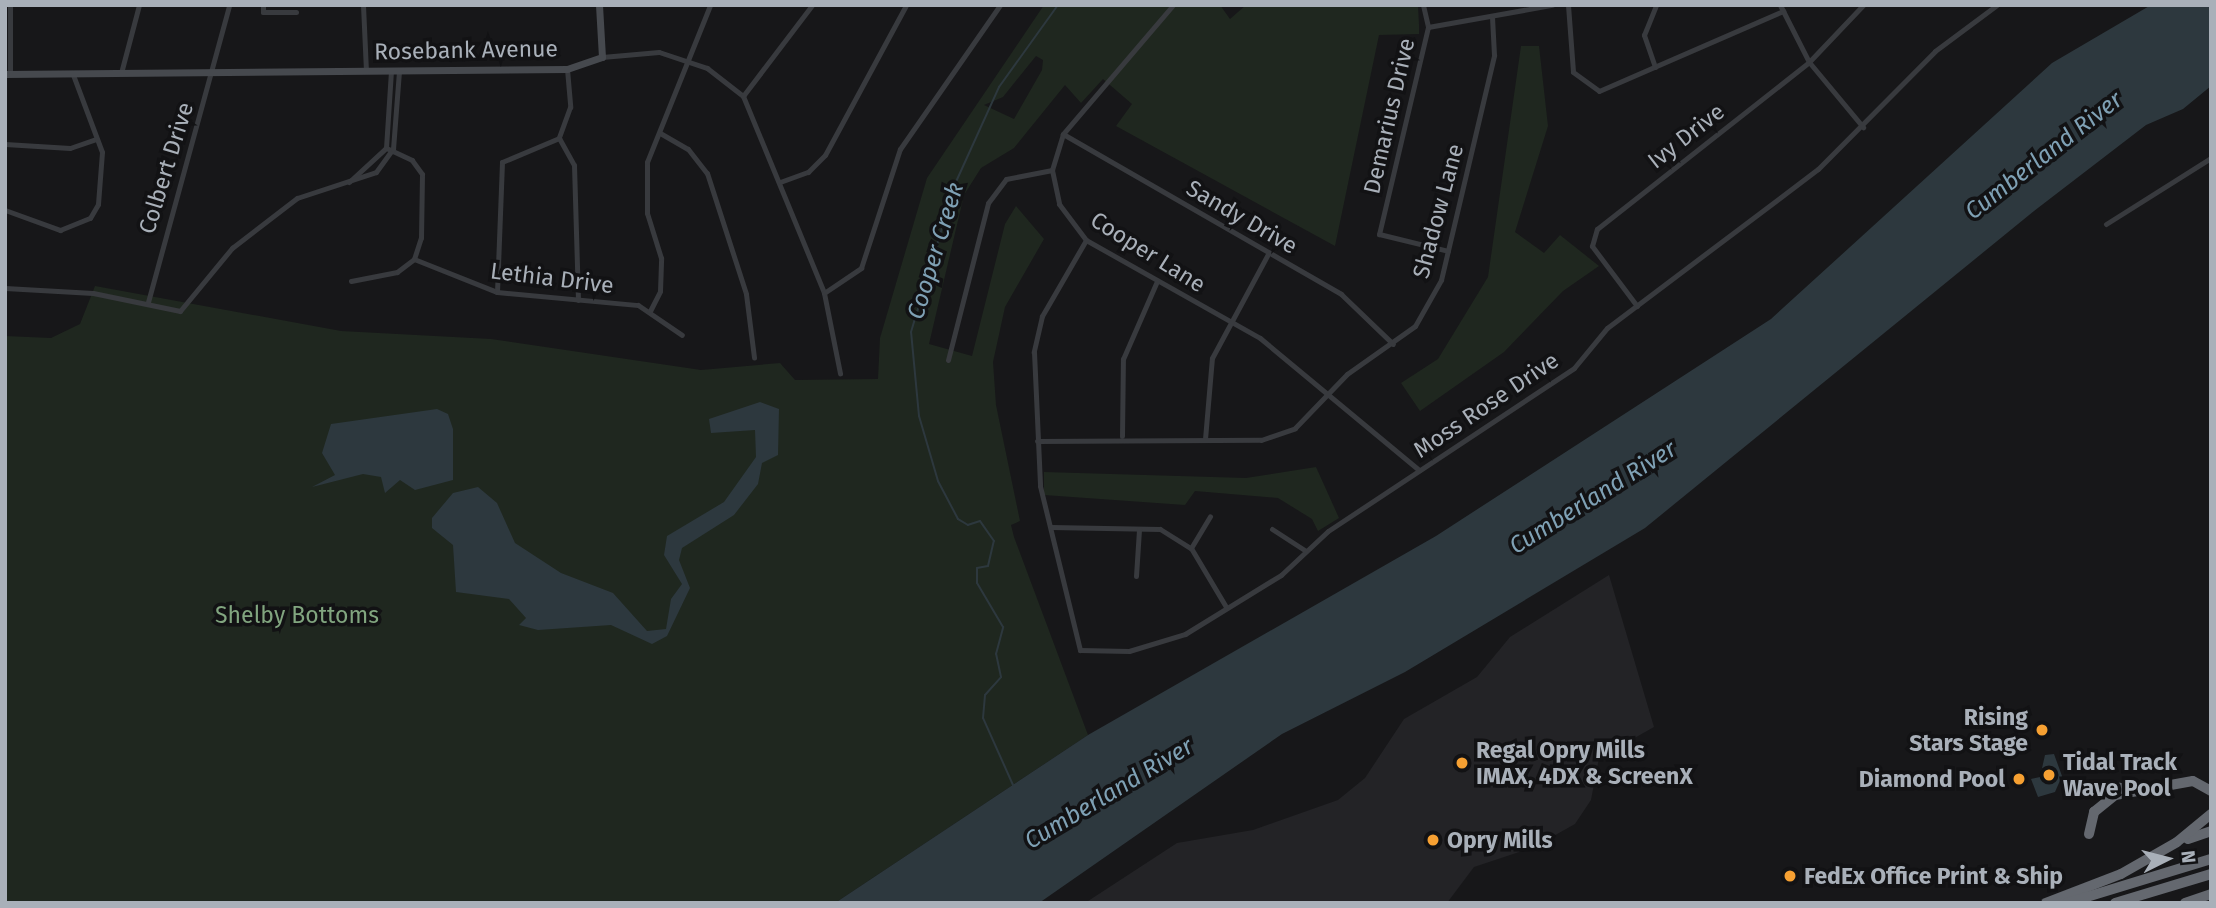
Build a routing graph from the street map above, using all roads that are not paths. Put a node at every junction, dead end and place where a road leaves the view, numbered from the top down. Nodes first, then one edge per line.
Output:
1 (10, 5) edge
2 (139, 5) edge
3 (229, 5) edge
4 (264, 5) edge
5 (363, 5) edge
6 (599, 5) edge
7 (812, 5) edge
8 (906, 5) edge
9 (1000, 5) edge
10 (1173, 5) edge
11 (1423, 5) edge
12 (1552, 5) edge
13 (1567, 5) edge
14 (1656, 5) edge
15 (1863, 5) edge
16 (1997, 5) edge
17 (709, 6) edge
18 (1782, 8) edge
19 (296, 12) dead end
20 (1492, 18) junction
21 (1428, 27) junction
22 (602, 57) junction
23 (685, 59) junction
24 (1809, 62) junction
25 (1656, 67) junction
26 (567, 69) junction
27 (366, 71) junction
28 (395, 71) junction
29 (7, 74) edge
30 (121, 74) junction
31 (209, 74) junction
32 (73, 75) junction
33 (743, 96) junction
34 (1864, 127) junction
35 (660, 133) junction
36 (1063, 134) junction
37 (559, 138) junction
38 (96, 139) junction
39 (5, 144) edge
40 (389, 149) junction
41 (2211, 158) edge
42 (1052, 170) junction
43 (780, 182) junction
44 (5, 210) edge
45 (2106, 224) dead end
46 (1086, 240) junction
47 (1448, 251) junction
48 (1269, 252) junction
49 (414, 259) junction
50 (351, 281) dead end
51 (1157, 281) junction
52 (5, 288) edge
53 (497, 292) junction
54 (824, 293) junction
55 (578, 300) junction
56 (148, 302) junction
57 (1637, 306) junction
58 (650, 311) junction
59 (1230, 321) junction
60 (682, 335) dead end
61 (1393, 344) junction
62 (754, 357) dead end
63 (948, 360) dead end
64 (840, 373) dead end
65 (1331, 391) junction
66 (1122, 436) junction
67 (1205, 439) junction
68 (1037, 441) junction
69 (1419, 470) junction
70 (1210, 516) dead end
71 (1051, 527) junction
72 (1139, 528) junction
73 (1272, 529) dead end
74 (1191, 548) junction
75 (1306, 551) junction
76 (1136, 576) dead end
77 (1226, 607) junction
78 (2102, 785) dead end
79 (2137, 791) junction
80 (2211, 792) edge
81 (2211, 814) edge
82 (2211, 822) edge
83 (2196, 828) junction
84 (2211, 831) edge
85 (2089, 834) dead end
86 (2177, 842) junction
87 (2211, 859) edge
88 (2211, 874) edge
89 (2211, 894) edge
90 (2211, 899) edge
91 (2187, 902) edge
92 (2046, 903) edge
93 (2067, 903) edge
94 (2115, 903) edge

1 - 29 street
2 - 30 street
3 - 31 street, Colbert Drive
4 - 19 street
5 - 27 street
6 - 22 street
7 - 33 street
8 - 43 street
9 - 54 street
10 - 36 street, Cooper Lane
11 - 21 street, Demarius Drive
12 - 20 street
13 - 25 street
14 - 25 street
15 - 24 street, Ivy Drive
16 - 34 street, Moss Rose Drive
17 - 23 street
18 - 24 street
18 - 25 street
20 - 21 street
20 - 47 street, Shadow Lane
21 - 47 street, Demarius Drive
22 - 23 street, Rosebank Avenue
22 - 26 street, Rosebank Avenue
23 - 33 street, Rosebank Avenue
23 - 35 street
24 - 34 street
24 - 57 street, Ivy Drive
26 - 28 street, Rosebank Avenue
26 - 37 street
27 - 28 street, Rosebank Avenue
27 - 31 street, Rosebank Avenue
28 - 40 street
29 - 32 street, Rosebank Avenue
30 - 31 street, Rosebank Avenue
30 - 32 street, Rosebank Avenue
31 - 56 street, Colbert Drive
32 - 38 street
33 - 43 street, Rosebank Avenue
34 - 57 street, Moss Rose Drive
35 - 58 street
35 - 62 street
36 - 42 street, Cooper Lane
36 - 48 street, Sandy Drive
37 - 53 street
37 - 55 street
38 - 39 street
38 - 44 street
40 - 49 street
40 - 56 street
41 - 45 street
42 - 46 street, Cooper Lane
42 - 63 street
43 - 54 street, Rosebank Avenue
46 - 51 street, Cooper Lane
46 - 68 street
47 - 61 street, Shadow Lane
48 - 59 street
48 - 61 street, Sandy Drive
49 - 50 street
49 - 53 street, Lethia Drive
51 - 59 street, Cooper Lane
51 - 66 street
52 - 56 street
53 - 55 street, Lethia Drive
54 - 64 street, Rosebank Avenue
55 - 58 street, Lethia Drive
57 - 69 street, Moss Rose Drive
58 - 60 street, Lethia Drive
59 - 65 street, Cooper Lane
59 - 67 street
61 - 65 street, Shadow Lane
65 - 67 street, Shadow Lane
65 - 69 street, Cooper Lane
66 - 67 street, Shadow Lane
66 - 68 street, Shadow Lane
68 - 71 street
69 - 75 street, Moss Rose Drive
70 - 74 street
71 - 72 street
71 - 77 street, Moss Rose Drive
72 - 74 street
72 - 76 street
73 - 75 street
74 - 77 street
75 - 77 street, Moss Rose Drive
78 - 79 highway
79 - 80 highway
79 - 85 highway
81 - 83 highway
82 - 83 highway
83 - 86 highway
84 - 86 highway
86 - 92 highway
87 - 93 highway
88 - 94 highway
89 - 91 highway
90 - 91 highway

